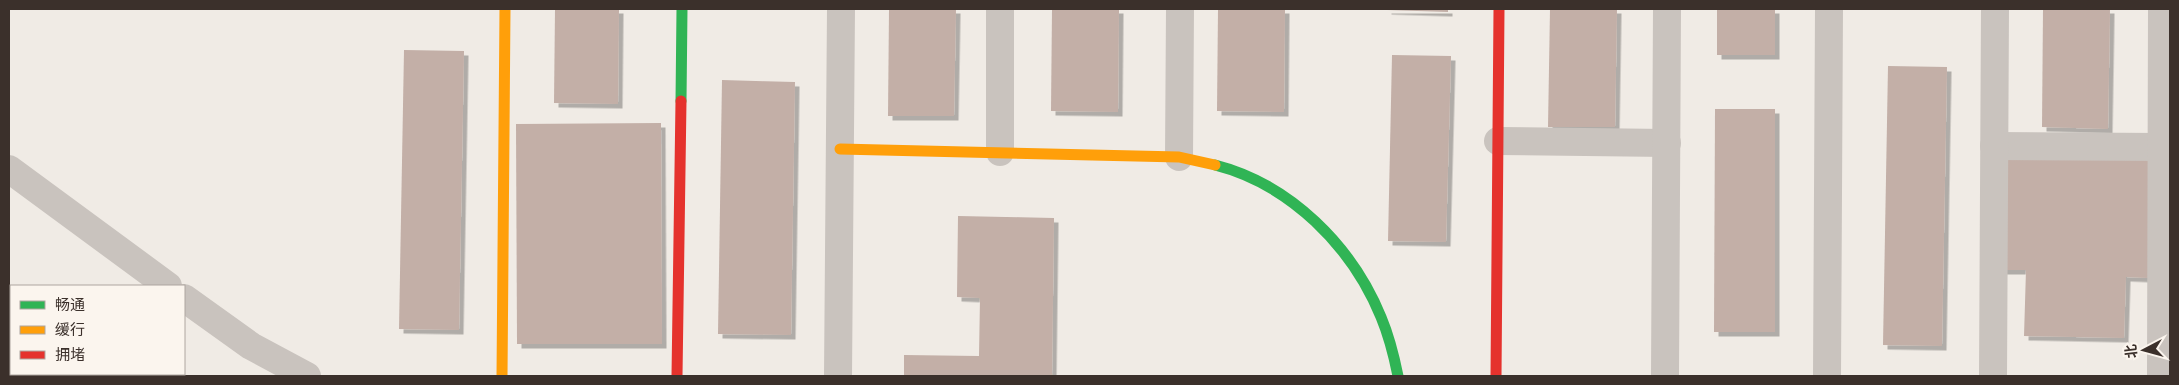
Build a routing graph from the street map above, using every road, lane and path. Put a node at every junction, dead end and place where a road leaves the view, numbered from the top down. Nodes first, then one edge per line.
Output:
1 (504, 9) edge
2 (682, 9) edge
3 (841, 9) edge
4 (1000, 9) edge
5 (1180, 9) edge
6 (1499, 9) edge
7 (1667, 9) edge
8 (1829, 9) edge
9 (1995, 9) edge
10 (2162, 9) edge
11 (1498, 141) junction
12 (1666, 143) junction
13 (1994, 146) junction
14 (2162, 147) junction
15 (840, 149) junction
16 (1000, 152) junction
17 (1179, 157) junction
18 (9, 169) edge
19 (167, 285) edge
20 (185, 299) edge
21 (307, 376) edge
22 (502, 376) edge
23 (677, 376) edge
24 (838, 376) edge
25 (1398, 376) edge
26 (1496, 376) edge
27 (1666, 376) edge
28 (1827, 376) edge
29 (1993, 376) edge
30 (2161, 376) edge

1 - 22 street
2 - 23 street
3 - 15 street
4 - 16 street
5 - 17 street
6 - 11 street
7 - 12 street
8 - 28 street
9 - 13 street
10 - 14 street
11 - 12 street
11 - 26 street
12 - 27 street
13 - 14 street
13 - 29 street
14 - 30 street
15 - 16 street
15 - 24 street
16 - 17 street
17 - 25 street
18 - 19 street
20 - 21 street

